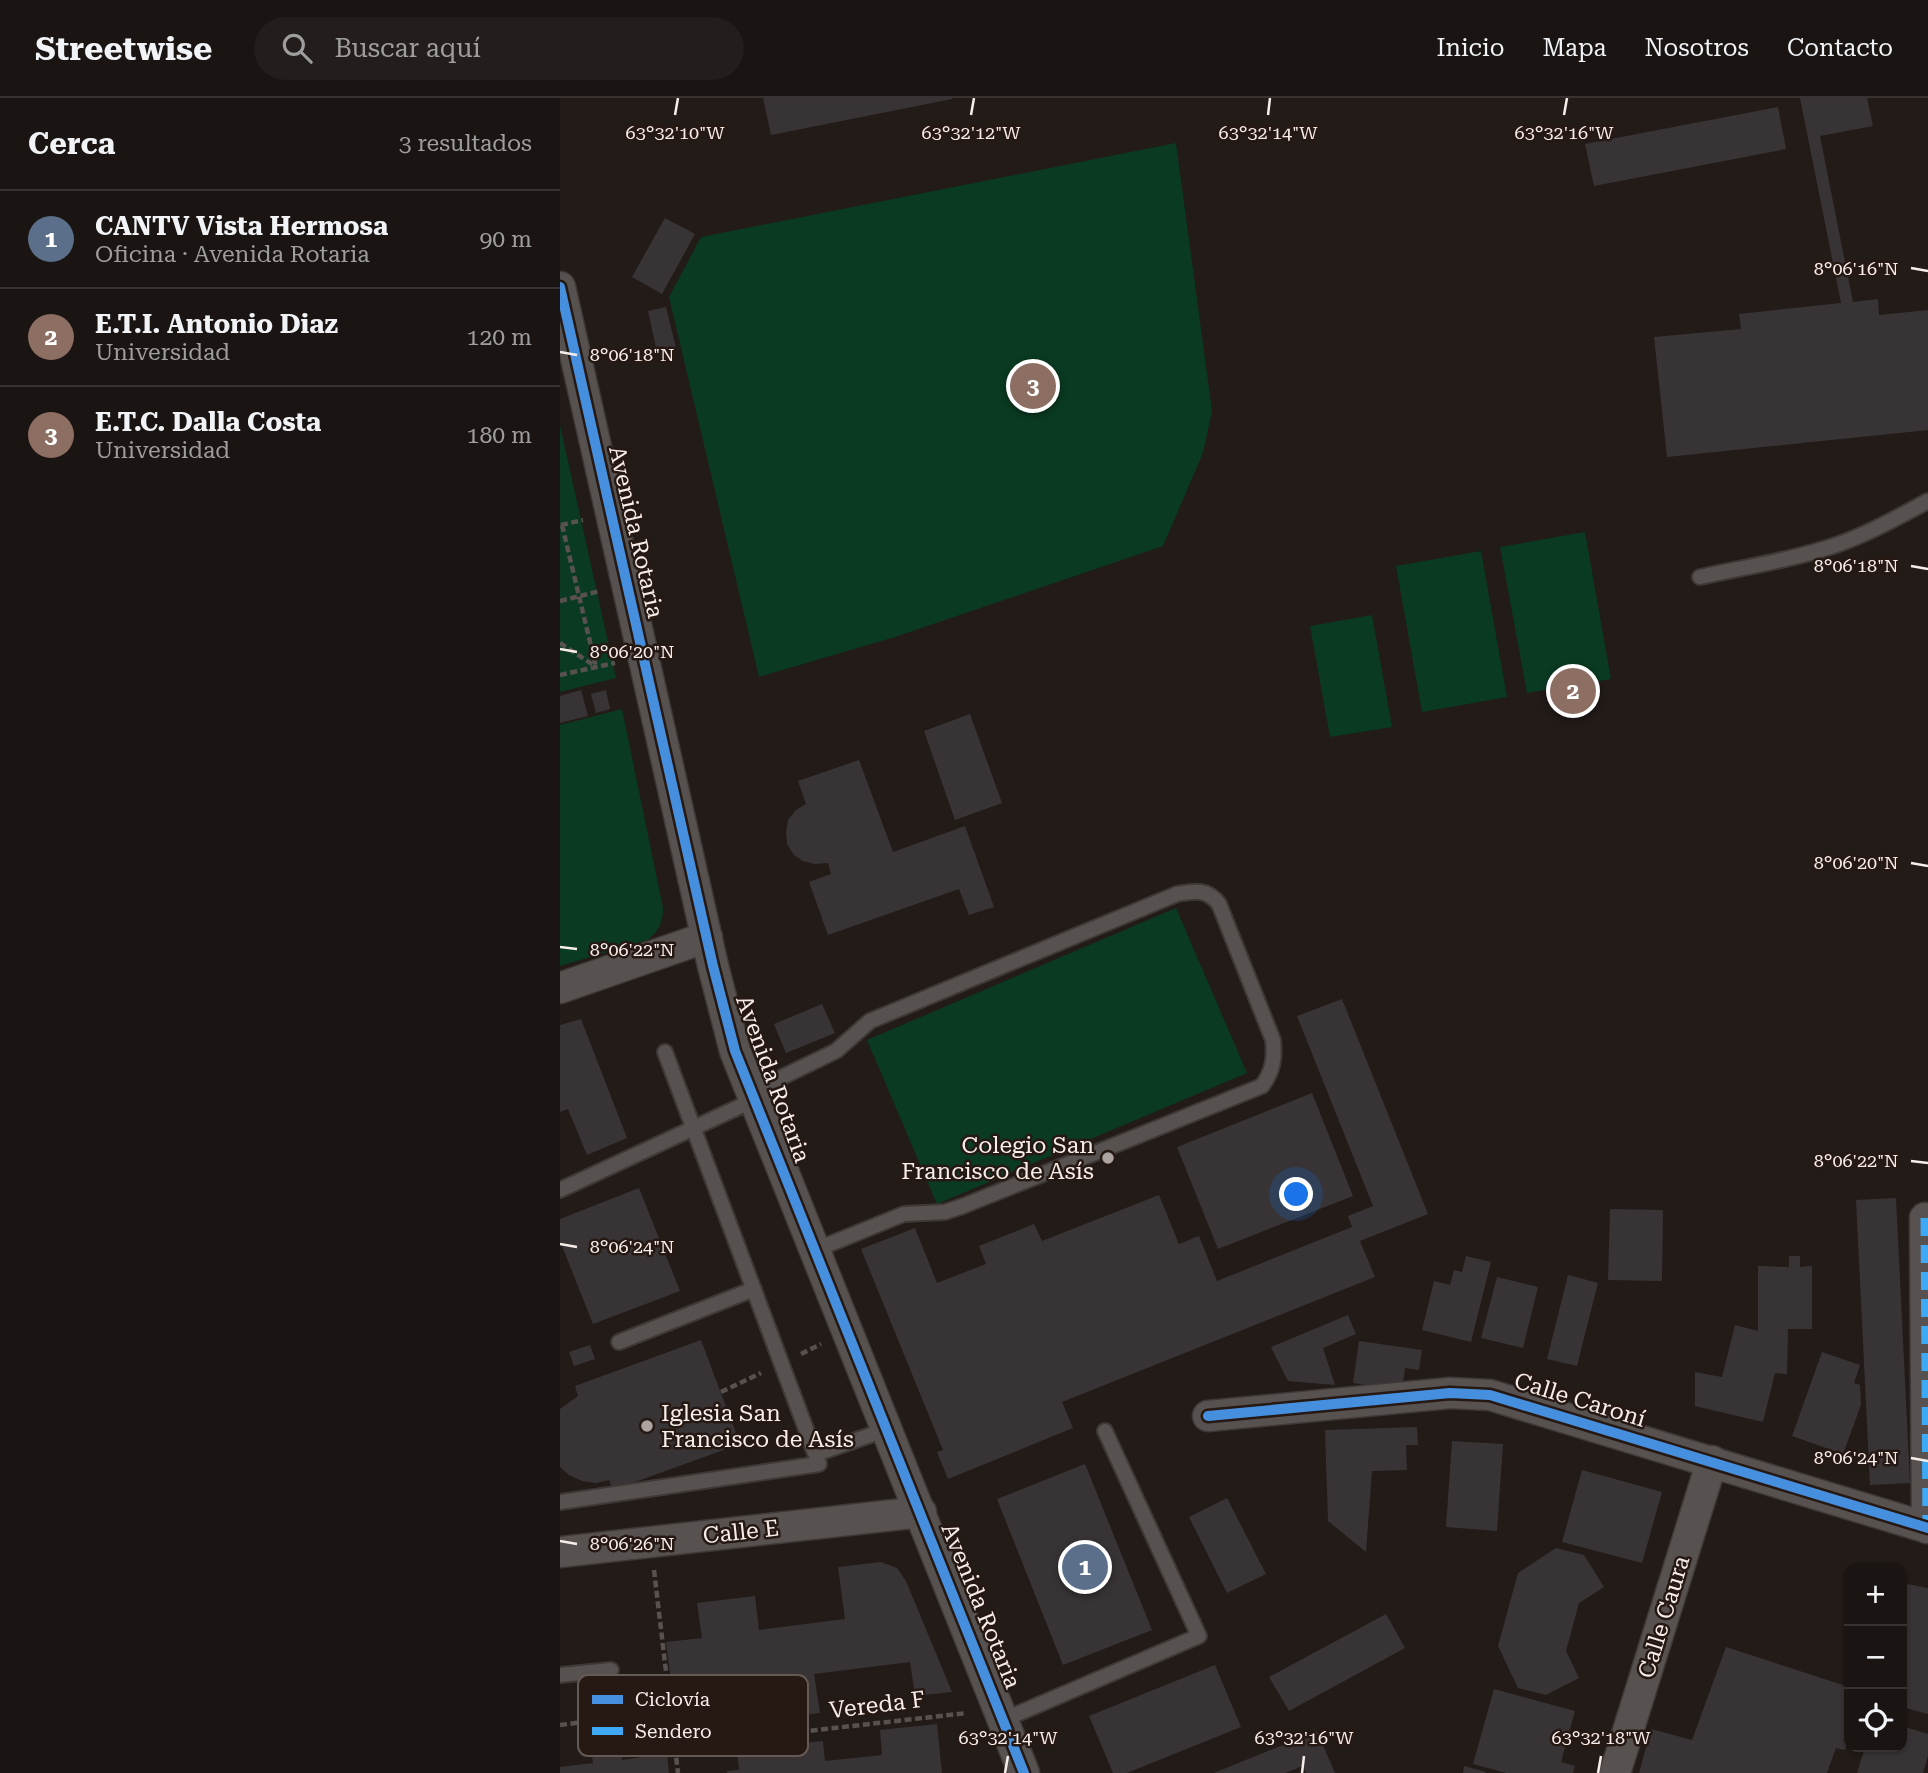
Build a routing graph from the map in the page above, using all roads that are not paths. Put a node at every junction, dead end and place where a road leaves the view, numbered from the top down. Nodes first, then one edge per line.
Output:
1 (560, 288) edge
2 (1928, 501) edge
3 (1700, 577) dead end
4 (707, 937) junction
5 (560, 988) edge
6 (665, 1052) dead end
7 (752, 1096) junction
8 (693, 1128) junction
9 (560, 1190) edge
10 (1925, 1218) dead end
11 (815, 1250) junction
12 (754, 1289) junction
13 (620, 1342) dead end
14 (1208, 1416) dead end
15 (888, 1429) junction
16 (1105, 1431) dead end
17 (816, 1454) junction
18 (1712, 1461) junction
19 (560, 1502) edge
20 (921, 1512) junction
21 (1928, 1528) edge
22 (560, 1552) edge
23 (611, 1670) dead end
24 (560, 1675) edge
25 (1001, 1714) junction
26 (1024, 1773) edge
27 (1615, 1773) edge

1 - 4 street, Avenida Rotaria
2 - 3 lane
4 - 5 street
4 - 7 street, Avenida Rotaria
6 - 8 lane
7 - 8 lane
7 - 11 street, Avenida Rotaria
7 - 11 lane
8 - 9 lane
8 - 12 lane
10 - 21 street
11 - 15 street, Avenida Rotaria
12 - 13 lane
12 - 17 lane
14 - 18 street, Calle Caroní
15 - 17 lane
15 - 20 street, Avenida Rotaria
16 - 25 lane
17 - 19 lane
18 - 21 street, Calle Caroní
18 - 27 street, Calle Caura
20 - 22 street, Calle E
20 - 25 street, Avenida Rotaria
23 - 24 lane
25 - 26 street, Avenida Rotaria

